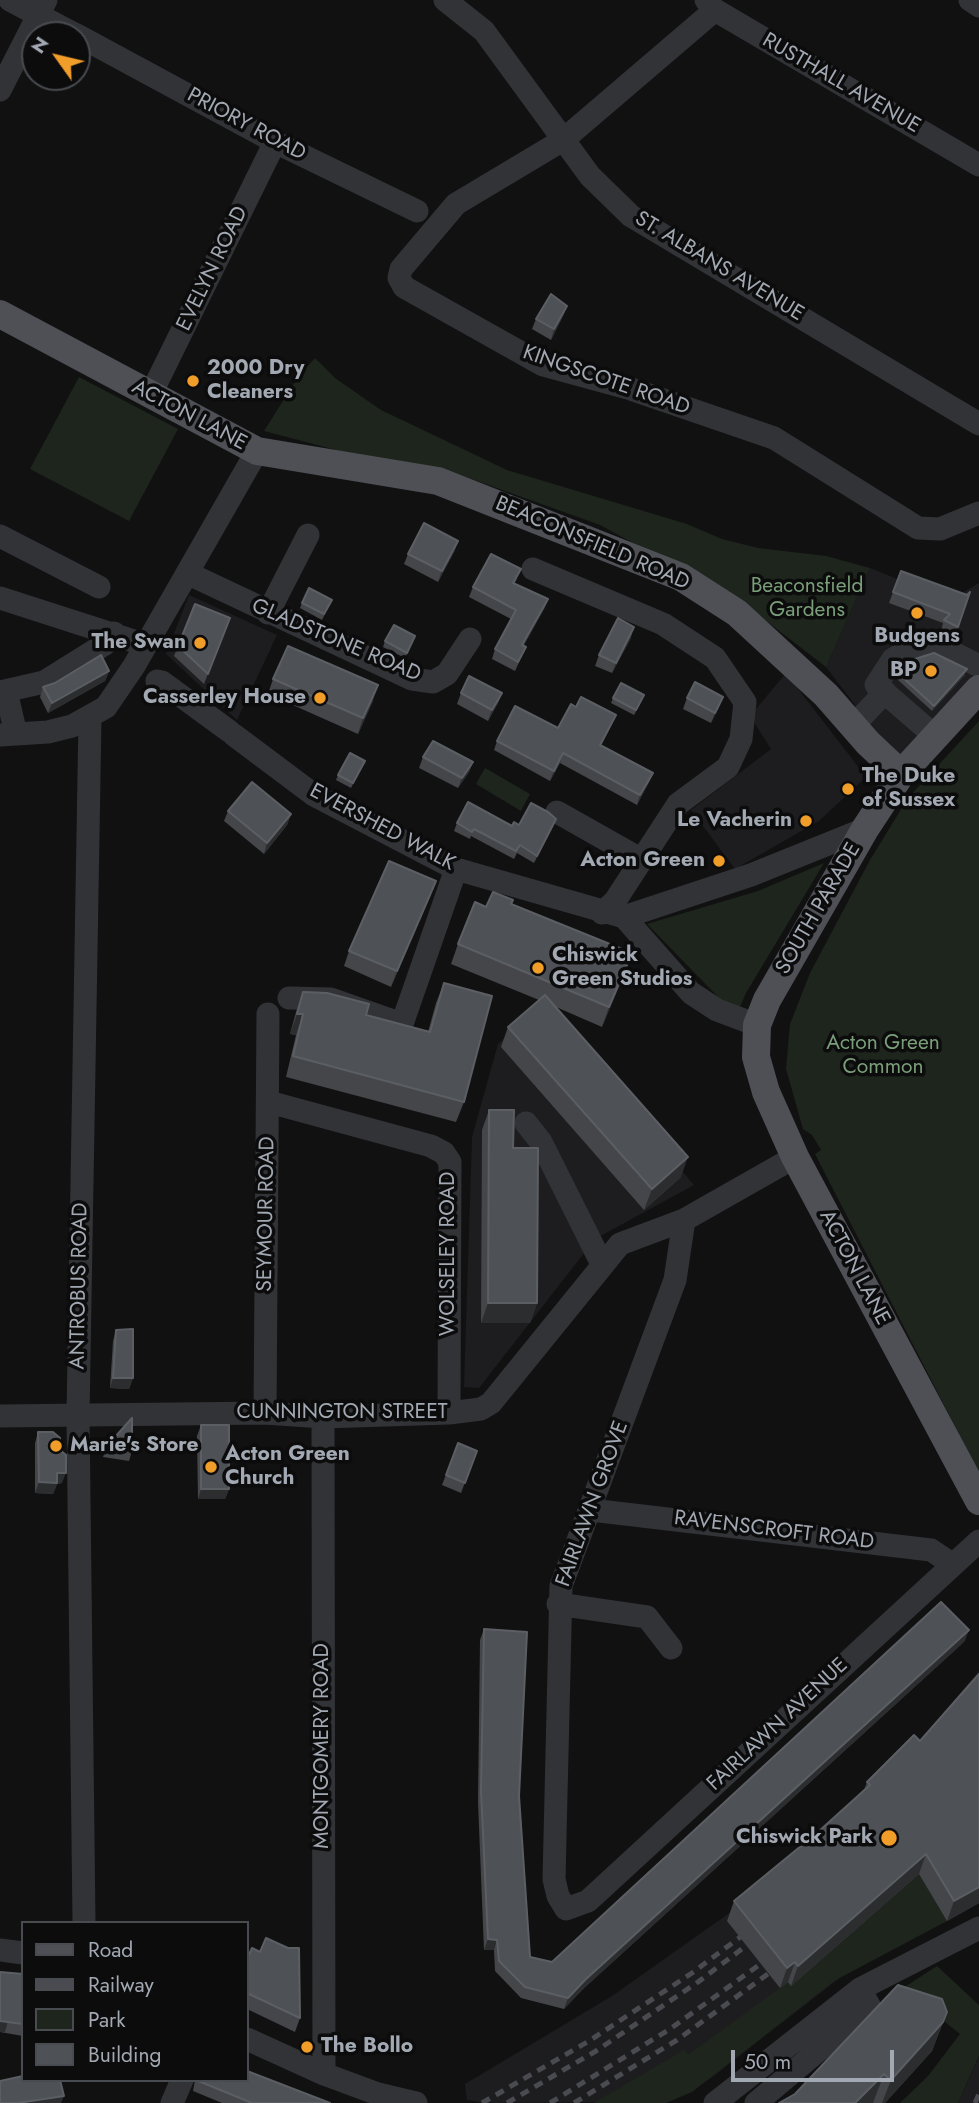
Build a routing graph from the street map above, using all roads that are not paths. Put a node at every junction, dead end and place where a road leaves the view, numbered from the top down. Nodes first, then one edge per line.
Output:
1 (10, 0) edge
2 (445, 0) edge
3 (970, 0) edge
4 (710, 5) edge
5 (979, 6) edge
6 (43, 8) edge
7 (59, 21) edge
8 (91, 43) edge
9 (0, 90) edge
10 (563, 139) junction
11 (275, 142) junction
12 (979, 165) edge
13 (417, 211) dead end
14 (0, 314) edge
15 (150, 396) junction
16 (979, 424) edge
17 (257, 451) junction
18 (979, 513) edge
19 (308, 535) dead end
20 (0, 536) edge
21 (533, 569) dead end
22 (187, 573) junction
23 (99, 587) dead end
24 (0, 598) edge
25 (268, 613) junction
26 (114, 633) junction
27 (470, 639) dead end
28 (146, 645) junction
29 (979, 666) edge
30 (156, 681) dead end
31 (979, 689) edge
32 (3, 692) edge
33 (885, 692) junction
34 (90, 719) junction
35 (854, 725) junction
36 (8, 735) edge
37 (936, 737) junction
38 (901, 774) junction
39 (557, 812) dead end
40 (865, 830) junction
41 (642, 860) junction
42 (456, 869) junction
43 (613, 915) junction
44 (289, 998) dead end
45 (762, 1012) junction
46 (268, 1014) dead end
47 (269, 1102) junction
48 (526, 1123) dead end
49 (795, 1157) junction
50 (684, 1220) junction
51 (602, 1264) junction
52 (265, 1413) junction
53 (449, 1413) junction
54 (78, 1415) junction
55 (0, 1416) edge
56 (323, 1417) junction
57 (979, 1501) edge
58 (591, 1510) junction
59 (979, 1541) edge
60 (953, 1564) junction
61 (558, 1604) junction
62 (671, 1648) dead end
63 (577, 1906) joint
64 (84, 1921) edge
65 (979, 1928) edge
66 (0, 1950) edge
67 (21, 1953) edge
68 (860, 1989) junction
69 (248, 2039) edge
70 (324, 2074) junction
71 (181, 2082) edge
72 (172, 2103) edge
73 (416, 2103) edge
74 (715, 2103) edge
75 (756, 2103) edge

1 - 6 street, PRIORY ROAD
2 - 10 street, ST. ALBANS AVENUE
3 - 5 street
4 - 10 street
4 - 12 street, RUSTHALL AVENUE
6 - 7 street, PRIORY ROAD
6 - 9 street
8 - 11 street, PRIORY ROAD
10 - 16 street, ST. ALBANS AVENUE
10 - 18 street, KINGSCOTE ROAD
11 - 13 street, PRIORY ROAD
11 - 15 street, EVELYN ROAD
14 - 15 main road, ACTON LANE
15 - 17 main road, ACTON LANE
17 - 22 street, ACTON LANE
17 - 35 main road, BEACONSFIELD ROAD
19 - 25 street
20 - 23 street
21 - 41 street
22 - 25 street, GLADSTONE ROAD
22 - 28 street, ACTON LANE
24 - 26 street
25 - 27 street, GLADSTONE ROAD
26 - 28 street
26 - 32 street
28 - 34 street, ACTON LANE
29 - 33 street
30 - 42 street, EVERSHED WALK
31 - 37 main road, SOUTH PARADE
32 - 36 street
33 - 35 street
33 - 37 street
34 - 36 street
34 - 54 street, ANTROBUS ROAD
35 - 38 main road, BEACONSFIELD ROAD
37 - 38 main road, SOUTH PARADE
38 - 40 main road, SOUTH PARADE
39 - 41 street
40 - 43 street
40 - 45 main road, SOUTH PARADE
41 - 43 street
42 - 43 street, EVERSHED WALK
42 - 44 street
43 - 45 street
45 - 49 main road, ACTON LANE
46 - 47 street, SEYMOUR ROAD
47 - 52 street, SEYMOUR ROAD
47 - 53 street, WOLSELEY ROAD
48 - 51 street
49 - 50 street, CUNNINGTON STREET
49 - 57 main road, ACTON LANE
50 - 51 street, CUNNINGTON STREET
50 - 58 street, FAIRLAWN GROVE
51 - 53 street, CUNNINGTON STREET
52 - 54 street, CUNNINGTON STREET
52 - 56 street, CUNNINGTON STREET
53 - 56 street, CUNNINGTON STREET
54 - 55 street, CUNNINGTON STREET
54 - 64 street, ANTROBUS ROAD
56 - 70 street, MONTGOMERY ROAD
58 - 60 street, RAVENSCROFT ROAD
58 - 61 street, FAIRLAWN GROVE
59 - 60 street, FAIRLAWN AVENUE
60 - 63 street, FAIRLAWN AVENUE
61 - 62 street
61 - 63 street, FAIRLAWN GROVE
65 - 68 street
66 - 67 street
68 - 74 street
68 - 75 street
69 - 70 street
70 - 73 street
71 - 72 street

